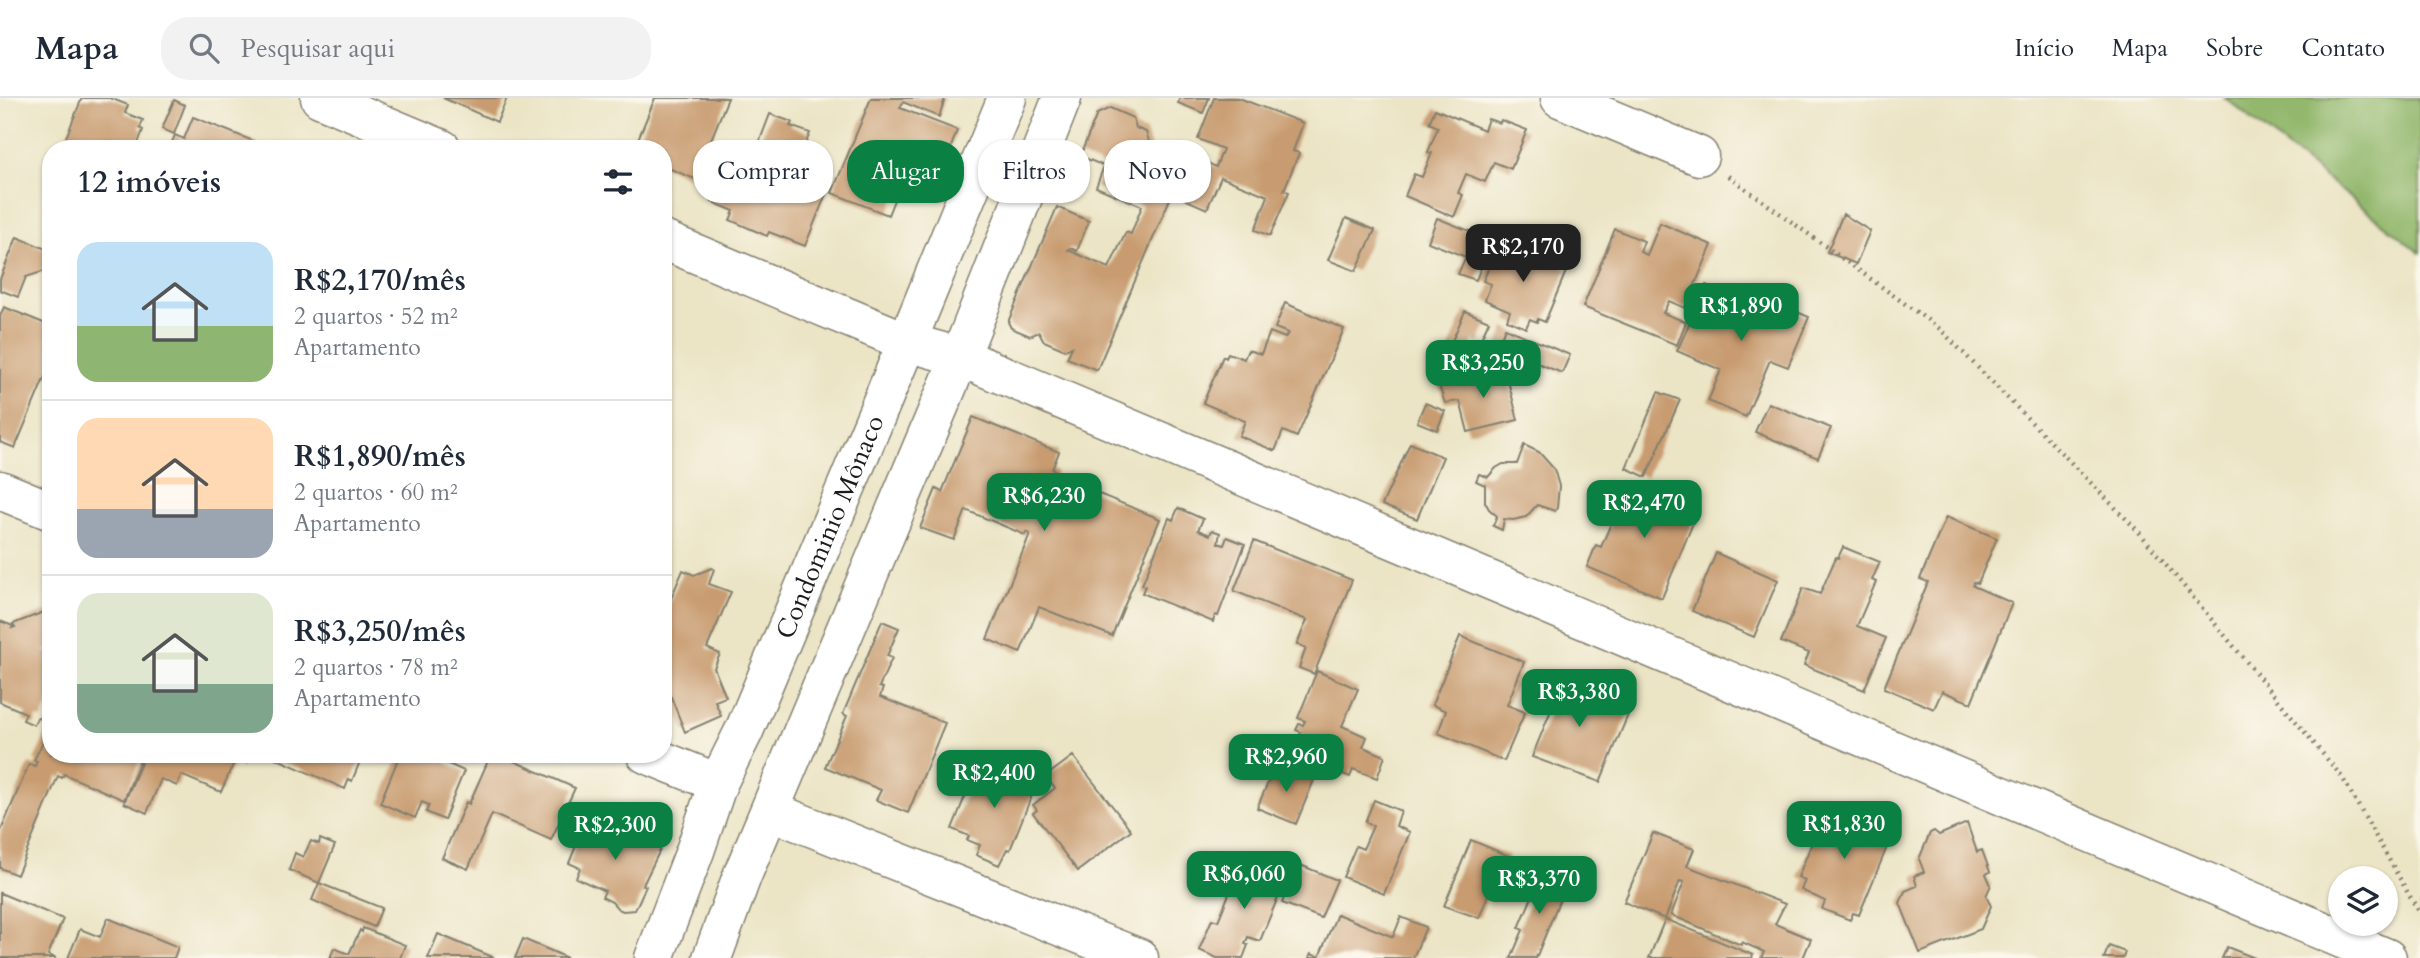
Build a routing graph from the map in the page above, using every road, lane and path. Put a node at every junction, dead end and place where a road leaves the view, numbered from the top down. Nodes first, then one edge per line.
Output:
1 (320, 98) edge
2 (1007, 98) edge
3 (1062, 98) edge
4 (1560, 98) edge
5 (420, 140) edge
6 (1699, 156) joint
7 (672, 244) edge
8 (907, 342) junction
9 (960, 357) junction
10 (0, 490) edge
11 (42, 507) edge
12 (744, 731) junction
13 (796, 750) junction
14 (668, 763) edge
15 (718, 783) junction
16 (771, 811) junction
17 (695, 851) junction
18 (742, 876) junction
19 (2420, 914) edge
20 (654, 958) edge
21 (712, 958) edge
22 (1139, 958) edge
23 (2387, 958) edge

1 - 5 street
2 - 8 street, Condominio Mônaco
3 - 9 street, Condominio Mônaco
4 - 6 street
6 - 19 path
7 - 8 street
8 - 9 street
8 - 12 street, Condominio Mônaco
9 - 13 street, Condominio Mônaco
9 - 23 street
10 - 11 street
12 - 13 street
12 - 15 street, Condominio Mônaco
13 - 16 street, Condominio Mônaco
14 - 15 street
15 - 17 street, Condominio Mônaco
16 - 18 street, Condominio Mônaco
16 - 22 street
17 - 18 street
17 - 20 street, Condominio Mônaco
18 - 21 street, Condominio Mônaco

